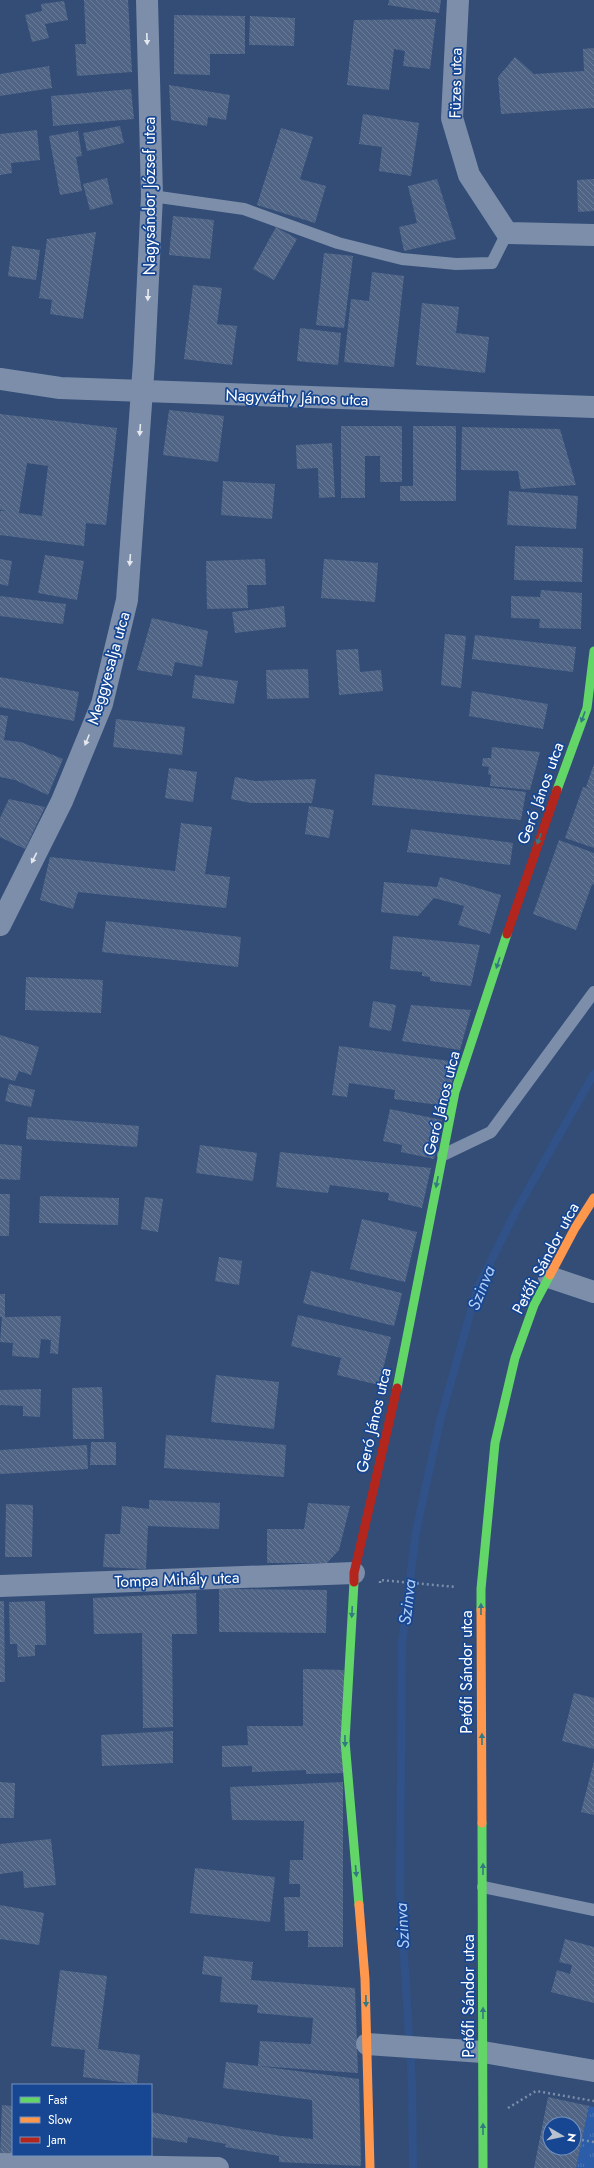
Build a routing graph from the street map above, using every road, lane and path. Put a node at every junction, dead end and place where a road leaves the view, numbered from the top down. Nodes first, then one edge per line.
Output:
1 (147, 0) edge
2 (458, 0) edge
3 (152, 196) junction
4 (507, 233) junction
5 (594, 235) edge
6 (0, 379) edge
7 (142, 391) junction
8 (594, 407) edge
9 (594, 651) edge
10 (0, 925) edge
11 (594, 992) edge
12 (443, 1155) junction
13 (594, 1198) edge
14 (549, 1277) junction
15 (594, 1292) edge
16 (354, 1573) junction
17 (380, 1580) dead end
18 (0, 1586) edge
19 (481, 1589) junction
20 (483, 1887) junction
21 (594, 1910) edge
22 (367, 2044) junction
23 (483, 2052) junction
24 (594, 2070) edge
25 (594, 2101) edge
26 (503, 2111) dead end
27 (582, 2140) dead end
28 (594, 2142) edge
29 (0, 2164) edge
30 (218, 2168) edge
31 (370, 2168) edge
32 (483, 2168) edge

1 -> 3 street, Nagysándor József utca
2 - 4 street, Füzes utca
3 - 4 lane
3 -> 7 street, Nagysándor József utca
4 - 5 street
6 - 7 street, Nagyváthy János utca
7 - 8 street, Nagyváthy János utca
7 -> 10 street, Meggyesalja utca
9 -> 12 street, Geró János utca
11 - 12 lane
12 -> 16 street, Geró János utca
13 - 14 street, Petőfi Sándor utca
14 - 15 street
14 - 19 street, Petőfi Sándor utca
16 - 18 street, Tompa Mihály utca
16 -> 22 street
17 - 19 path
20 -> 19 street, Petőfi Sándor utca
20 - 21 lane
23 -> 20 street, Petőfi Sándor utca
22 - 23 street
22 - 31 street
23 - 24 street
32 -> 23 street, Petőfi Sándor utca
25 - 26 path
27 - 28 path
29 - 30 street

